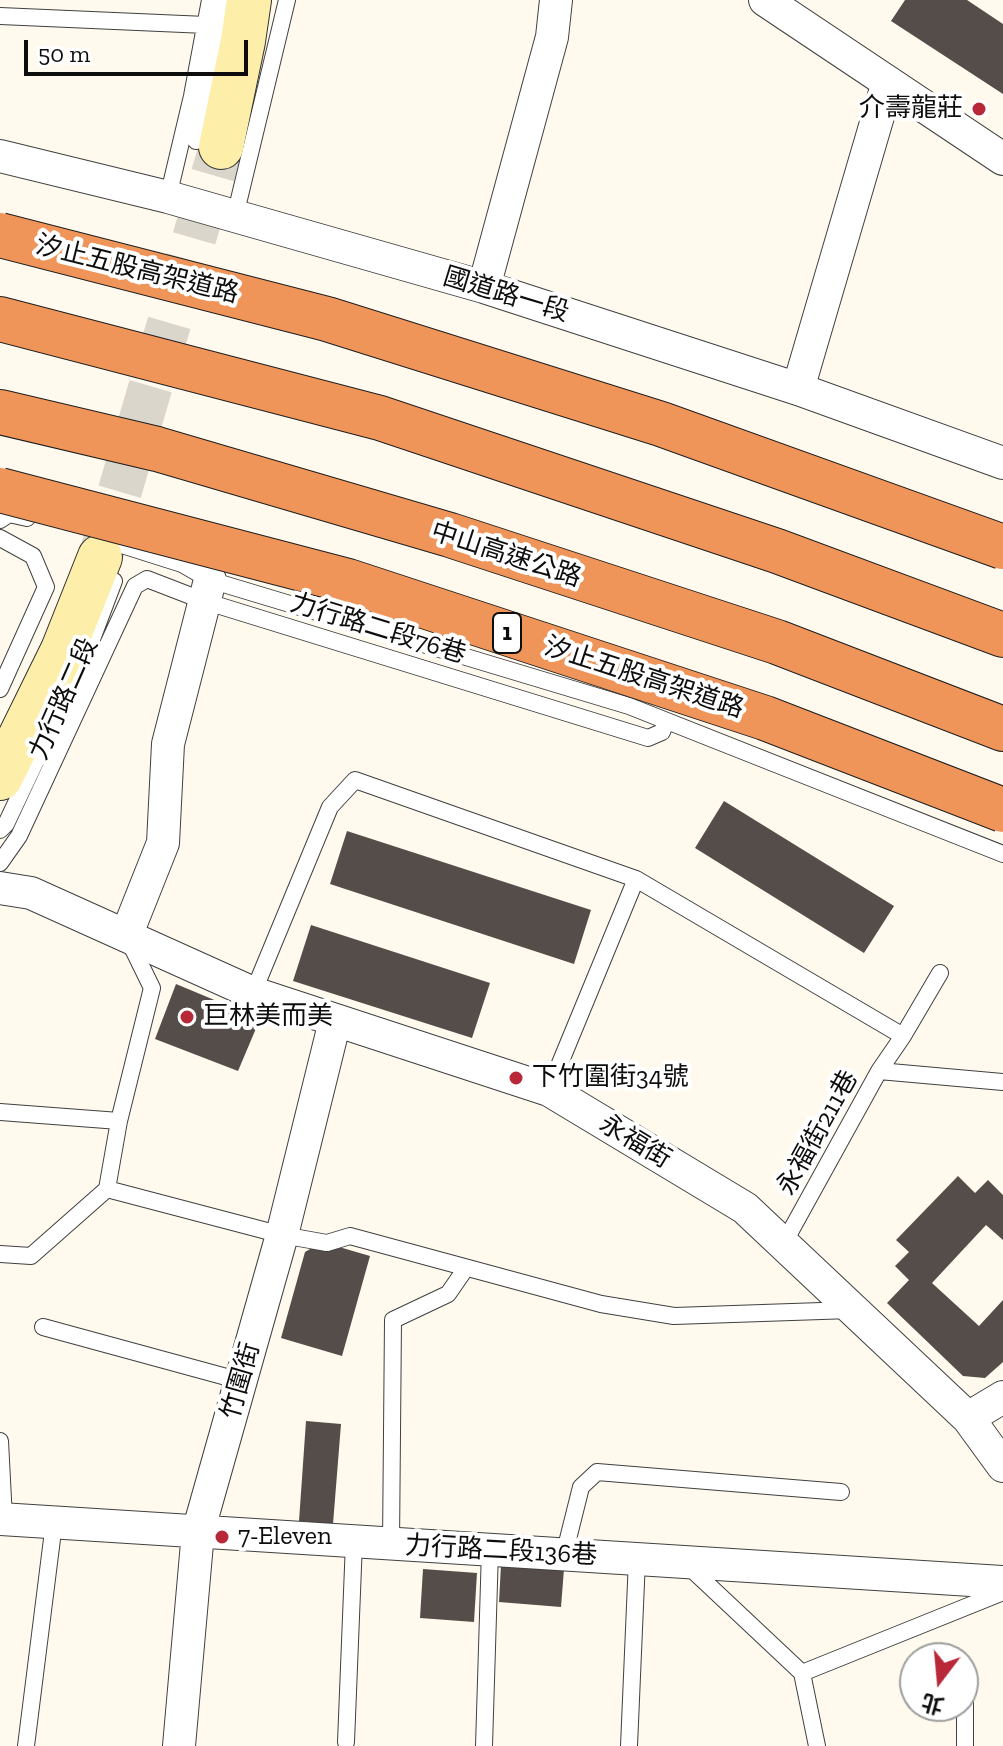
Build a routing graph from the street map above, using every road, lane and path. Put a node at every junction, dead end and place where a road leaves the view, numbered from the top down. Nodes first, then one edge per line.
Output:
1 (210, 0) edge
2 (224, 0) edge
3 (249, 0) edge
4 (269, 0) edge
5 (287, 0) edge
6 (556, 0) edge
7 (765, 0) edge
8 (0, 16) edge
9 (206, 25) junction
10 (888, 82) junction
11 (219, 147) junction
12 (0, 156) edge
13 (1003, 159) edge
14 (168, 197) junction
15 (235, 216) junction
16 (0, 235) edge
17 (484, 287) junction
18 (0, 319) edge
19 (798, 389) junction
20 (0, 412) edge
21 (1003, 463) edge
22 (0, 490) edge
23 (0, 520) edge
24 (39, 521) dead end
25 (0, 538) edge
26 (1003, 547) edge
27 (101, 551) junction
28 (207, 590) junction
29 (1003, 635) edge
30 (0, 689) edge
31 (666, 721) junction
32 (1003, 729) edge
33 (0, 778) edge
34 (1003, 810) edge
35 (0, 830) edge
36 (1003, 854) edge
37 (0, 863) edge
38 (636, 879) junction
39 (0, 888) edge
40 (126, 936) junction
41 (940, 973) dead end
42 (253, 993) junction
43 (335, 1021) junction
44 (903, 1036) junction
45 (879, 1071) junction
46 (1003, 1082) edge
47 (549, 1090) junction
48 (0, 1112) edge
49 (119, 1121) junction
50 (107, 1189) junction
51 (282, 1235) junction
52 (784, 1243) junction
53 (0, 1254) edge
54 (466, 1268) junction
55 (855, 1310) junction
56 (43, 1327) dead end
57 (241, 1381) junction
58 (1003, 1397) edge
59 (968, 1418) junction
60 (0, 1441) edge
61 (1003, 1466) edge
62 (841, 1492) dead end
63 (2, 1519) edge
64 (54, 1523) junction
65 (198, 1532) junction
66 (354, 1542) junction
67 (391, 1544) junction
68 (490, 1550) junction
69 (564, 1555) junction
70 (637, 1559) junction
71 (684, 1562) junction
72 (1003, 1582) edge
73 (1003, 1592) edge
74 (802, 1673) junction
75 (965, 1722) edge
76 (346, 1742) dead end
77 (26, 1746) edge
78 (179, 1746) edge
79 (484, 1746) edge
80 (629, 1746) edge
81 (817, 1746) edge
82 (965, 1746) edge

1 - 9 lane
2 - 11 lane
3 - 11 street
4 - 11 lane
5 - 15 lane
6 - 17 street
7 - 10 street
8 - 9 lane
9 - 14 lane
10 - 13 street
10 - 19 street
12 - 14 street, 國道路一段
14 - 15 street, 國道路一段
15 - 17 street, 國道路一段
16 - 26 highway, 汐止五股高架道路, bridge
17 - 19 street, 國道路一段
18 - 29 highway
19 - 21 street, 國道路一段
20 - 32 highway, 中山高速公路
22 - 34 highway, 汐止五股高架道路 / 1, bridge
23 - 24 lane
25 - 30 lane
27 - 28 lane
27 - 33 street, 力行路二段
27 - 35 lane, 力行路二段
28 - 31 lane, 力行路二段76巷
28 - 31 lane, 力行路二段76巷
28 - 37 lane
28 - 40 street
31 - 36 lane, 力行路二段76巷
38 - 42 lane
38 - 44 lane
38 - 47 lane
39 - 40 street, 永福街
40 - 42 street, 永福街
40 - 49 lane
41 - 44 lane
42 - 43 street, 永福街
43 - 47 street, 永福街
43 - 51 street, 竹圍街
44 - 45 lane
45 - 46 lane, 永福街211巷
45 - 52 lane, 永福街211巷
47 - 52 street, 永福街
48 - 49 lane
49 - 50 lane
50 - 51 lane
50 - 53 lane
51 - 54 lane
51 - 57 street, 竹圍街
52 - 55 street, 永福街
54 - 55 lane
54 - 67 lane
55 - 59 street, 永福街
56 - 57 lane
57 - 65 street, 竹圍街
58 - 59 street
59 - 61 street, 永福街
60 - 63 lane
62 - 69 lane
63 - 64 street, 力行路二段136巷
64 - 65 street, 力行路二段136巷
64 - 77 lane
65 - 66 street, 力行路二段136巷
65 - 78 street, 竹圍街
66 - 67 street, 力行路二段136巷
66 - 76 lane
67 - 68 street, 力行路二段136巷
68 - 69 street, 力行路二段136巷
68 - 79 lane
69 - 70 street, 力行路二段136巷
70 - 71 street, 力行路二段136巷
70 - 80 lane
71 - 72 street, 力行路二段136巷
71 - 74 lane
73 - 74 lane
74 - 81 lane
75 - 82 lane

